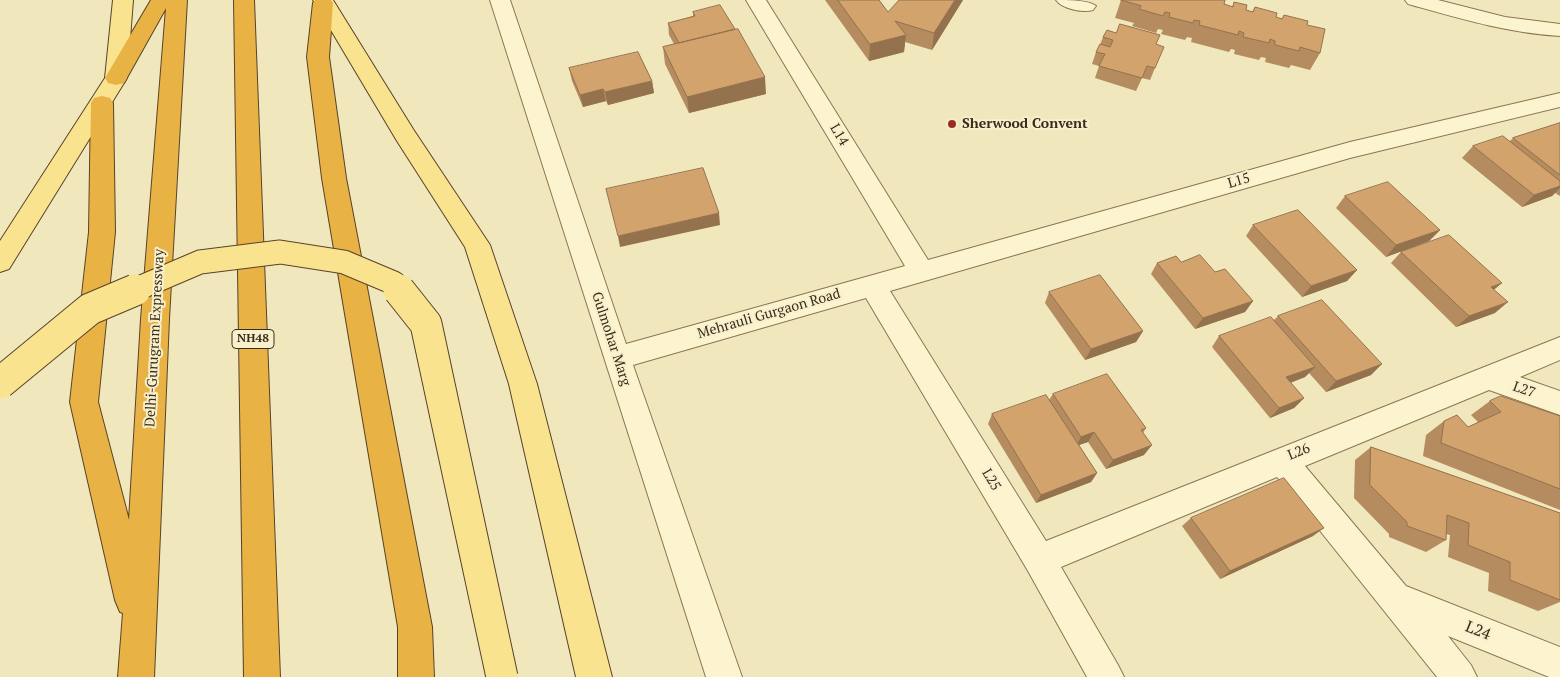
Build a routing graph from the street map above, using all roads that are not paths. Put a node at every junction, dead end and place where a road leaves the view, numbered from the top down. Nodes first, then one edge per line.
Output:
1 (123, 0) edge
2 (161, 0) edge
3 (178, 0) edge
4 (244, 0) edge
5 (500, 0) edge
6 (756, 0) edge
7 (1066, 0) edge
8 (1415, 0) edge
9 (323, 1) edge
10 (1086, 6) dead end
11 (1560, 30) edge
12 (116, 78) junction
13 (1560, 100) edge
14 (102, 103) junction
15 (0, 262) edge
16 (921, 271) junction
17 (872, 285) junction
18 (1560, 348) edge
19 (617, 358) junction
20 (1487, 377) junction
21 (0, 384) edge
22 (1560, 403) edge
23 (1282, 460) junction
24 (1040, 560) junction
25 (1396, 598) junction
26 (139, 630) junction
27 (1560, 664) edge
28 (136, 677) edge
29 (262, 677) edge
30 (416, 677) edge
31 (502, 677) edge
32 (594, 677) edge
33 (724, 677) edge
34 (1106, 677) edge
35 (1459, 677) edge

1 - 12 main road
2 - 12 highway
3 - 26 highway, Delhi-Gurugram Expressway
4 - 29 highway, NH48
5 - 19 street, Gulmohar Marg
6 - 16 street, L14
7 - 10 street
8 - 11 street
9 - 30 highway
9 - 32 main road
12 - 14 main road
13 - 16 street, L15
14 - 15 main road
14 - 26 highway
16 - 17 street, Mehrauli Gurgaon Road
17 - 19 street, Mehrauli Gurgaon Road
17 - 24 street, L25
18 - 20 street, L26
19 - 33 street, Gulmohar Marg
20 - 22 street, L27
20 - 23 street, L26
21 - 31 main road, bridge
23 - 24 street, L26
23 - 25 street
24 - 34 street, L25
25 - 27 street, L24
25 - 35 street
26 - 28 highway, Delhi-Gurugram Expressway

